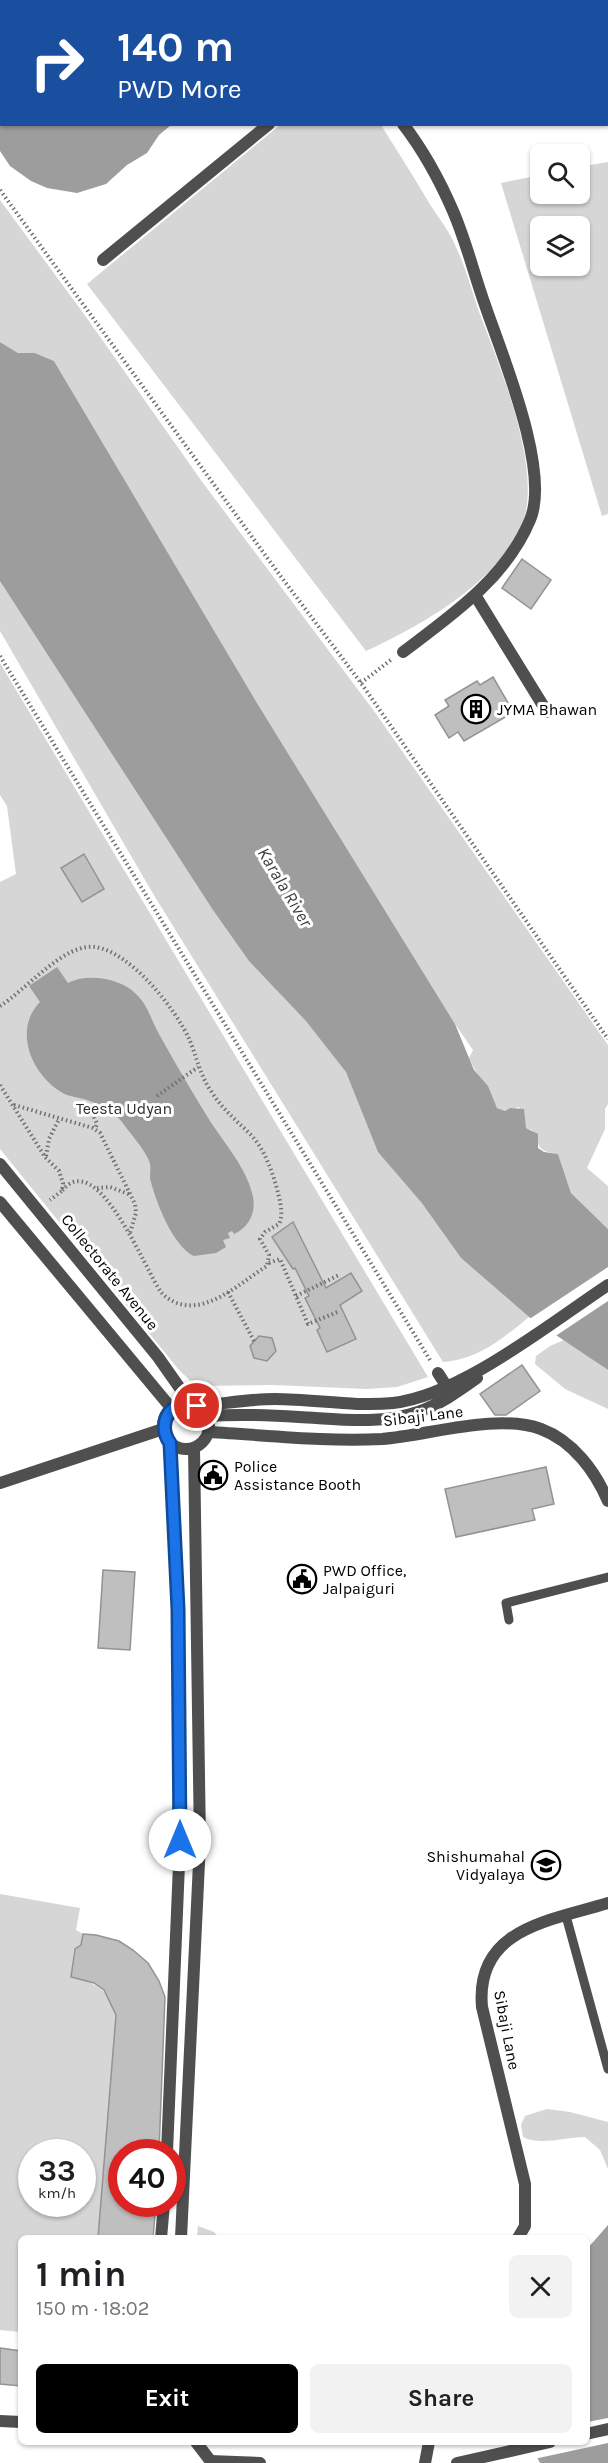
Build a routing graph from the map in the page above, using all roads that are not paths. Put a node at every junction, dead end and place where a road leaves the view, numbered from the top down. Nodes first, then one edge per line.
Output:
1 (267, 126) edge
2 (404, 126) edge
3 (103, 260) dead end
4 (475, 595) junction
5 (403, 652) road end
6 (547, 712) dead end
7 (0, 1164) edge
8 (0, 1202) edge
9 (608, 1285) edge
10 (520, 1343) junction
11 (438, 1373) road end
12 (447, 1387) junction
13 (194, 1405) junction
14 (172, 1408) junction
15 (207, 1416) junction
16 (164, 1429) junction
17 (209, 1432) junction
18 (170, 1443) junction
19 (194, 1448) junction
20 (0, 1483) edge
21 (608, 1501) edge
22 (608, 1577) edge
23 (509, 1620) dead end
24 (608, 1903) edge
25 (566, 1916) junction
26 (608, 2067) edge
27 (168, 2139) edge
28 (163, 2217) edge
29 (161, 2235) edge
30 (182, 2235) edge
31 (520, 2235) edge
32 (0, 2421) edge
33 (18, 2422) edge
34 (608, 2429) edge
35 (590, 2433) edge
36 (198, 2445) edge
37 (428, 2445) edge
38 (537, 2445) edge
39 (211, 2462) edge
40 (260, 2463) edge
41 (425, 2463) edge
42 (457, 2463) edge

1 - 3 street
2 - 4 street
4 - 5 street
4 - 6 street
7 - 13 street, Collectorate Avenue
8 - 14 street
9 - 10 street
10 - 12 street
10 - 15 street
11 - 12 street
12 - 13 street
13 - 14 street
13 - 15 street
14 - 16 street
15 - 17 street
16 - 18 street
16 - 20 street
17 - 19 street
17 - 21 street, Sibaji Lane
18 - 19 street
18 - 27 street
19 - 30 street
22 - 23 lane
24 - 25 street, Sibaji Lane
25 - 26 lane
25 - 31 street, Sibaji Lane
28 - 29 street
32 - 33 street
34 - 35 street
36 - 39 street
37 - 41 street
38 - 42 street
39 - 40 street

